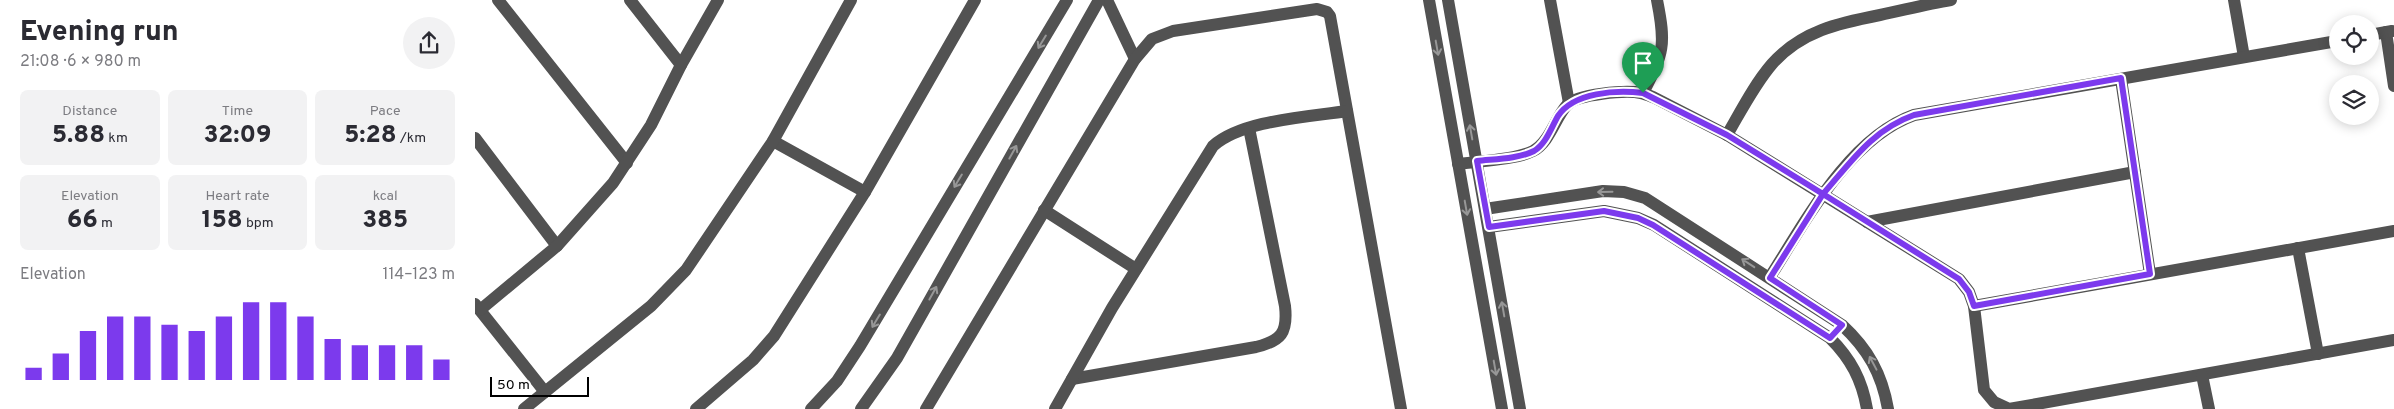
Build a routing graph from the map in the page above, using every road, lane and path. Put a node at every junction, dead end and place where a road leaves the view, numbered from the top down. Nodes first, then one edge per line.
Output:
1 (498, 0) edge
2 (630, 0) edge
3 (718, 0) edge
4 (851, 0) edge
5 (975, 0) edge
6 (1067, 0) edge
7 (1099, 0) edge
8 (1107, 0) edge
9 (1429, 0) edge
10 (1448, 0) edge
11 (1550, 0) edge
12 (1657, 0) edge
13 (1951, 0) edge
14 (2234, 0) edge
15 (1937, 1) edge
16 (2390, 31) edge
17 (2329, 41) edge
18 (2244, 57) junction
19 (1135, 59) junction
20 (681, 65) junction
21 (2121, 78) junction
22 (2394, 86) edge
23 (1643, 93) junction
24 (1569, 103) junction
25 (1347, 111) junction
26 (1249, 128) junction
27 (1727, 135) junction
28 (475, 138) edge
29 (773, 140) junction
30 (1477, 161) junction
31 (627, 163) junction
32 (1458, 164) junction
33 (2135, 172) junction
34 (865, 192) junction
35 (1823, 194) junction
36 (1485, 209) junction
37 (1044, 210) junction
38 (1867, 222) junction
39 (1489, 227) junction
40 (2394, 231) edge
41 (557, 246) junction
42 (2298, 248) junction
43 (1136, 269) junction
44 (2150, 274) junction
45 (1770, 278) junction
46 (1974, 306) junction
47 (477, 307) edge
48 (1842, 325) junction
49 (1830, 338) junction
50 (2394, 340) edge
51 (2318, 354) junction
52 (2202, 375) junction
53 (1072, 380) junction
54 (545, 392) junction
55 (524, 409) edge
56 (696, 409) edge
57 (811, 409) edge
58 (861, 409) edge
59 (927, 409) edge
60 (1055, 409) edge
61 (1401, 409) edge
62 (1502, 409) edge
63 (1520, 409) edge
64 (1867, 409) edge
65 (1888, 409) edge
66 (2209, 409) edge

1 - 31 street
2 - 20 street
3 - 20 street
4 - 29 street
5 - 34 street
6 -> 57 street
58 -> 7 street
8 - 19 street
9 -> 32 street
30 -> 10 street
11 - 24 street
12 - 23 street
13 - 15 street
14 - 18 street
15 - 27 street
16 - 22 street
17 - 18 street
18 - 21 street
19 - 25 street
19 - 37 street
20 - 31 street
21 - 33 street
21 - 35 street
23 - 24 street
23 - 27 street
24 - 30 street
25 - 26 street
25 - 61 street
26 - 43 street
26 - 53 street
27 - 35 street
28 - 41 street
29 - 34 street
29 - 54 street
30 - 32 street
30 - 36 street
31 - 41 street
32 -> 62 street
33 - 38 street
33 - 44 street
34 - 56 street
35 - 38 street
35 - 45 street
36 - 39 street
45 -> 36 street
37 - 43 street
37 - 59 street
38 - 46 street
39 - 49 street
63 -> 39 street
40 - 42 street
41 - 47 street
42 - 44 street
42 - 51 street
43 - 53 street
44 - 46 street
45 - 48 street
46 - 52 street
47 - 54 street
48 - 49 street
65 -> 48 street
49 - 64 street
50 - 51 street
51 - 52 street
52 - 66 street
53 - 60 street
54 - 55 street

